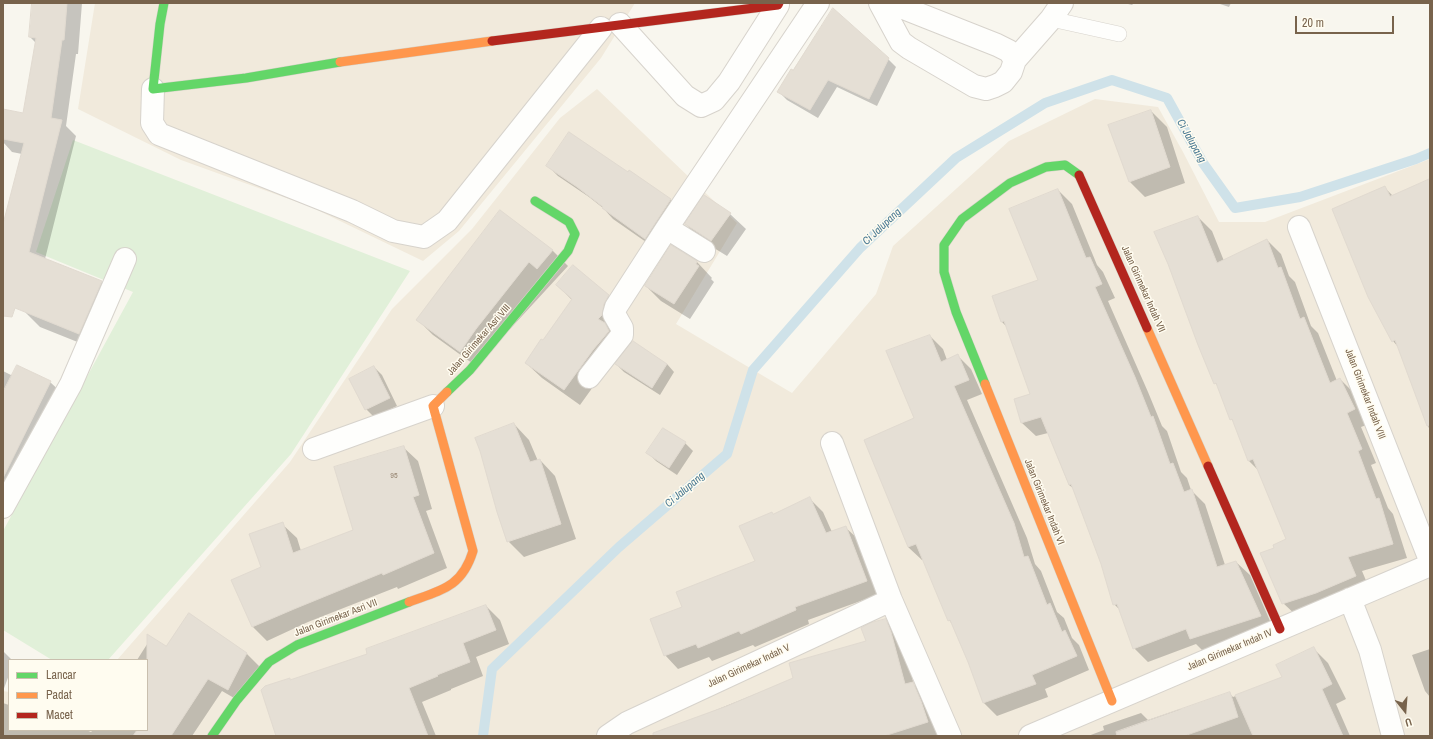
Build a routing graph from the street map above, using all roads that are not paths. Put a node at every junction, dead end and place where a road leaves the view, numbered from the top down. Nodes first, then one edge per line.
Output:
1 (164, 3) edge
2 (818, 3) edge
3 (880, 3) edge
4 (891, 3) edge
5 (778, 4) edge
6 (1057, 11) edge
7 (610, 26) junction
8 (1119, 34) dead end
9 (1015, 60) junction
10 (153, 89) junction
11 (535, 201) dead end
12 (667, 228) junction
13 (1300, 228) dead end
14 (704, 252) dead end
15 (125, 259) dead end
16 (956, 312) joint
17 (589, 377) dead end
18 (432, 406) junction
19 (832, 443) dead end
20 (314, 449) dead end
21 (3, 507) edge
22 (1430, 560) edge
23 (1430, 565) edge
24 (1350, 599) junction
25 (891, 600) junction
26 (1280, 629) junction
27 (1112, 700) junction
28 (212, 736) edge
29 (608, 736) edge
30 (950, 736) edge
31 (1030, 736) edge
32 (1393, 736) edge

1 - 10 street
2 - 12 street
3 - 9 street
4 - 9 street
5 - 7 street
5 - 7 street
6 - 8 lane
6 - 9 street
7 - 10 street
7 - 10 street
11 - 18 street, Jalan Girimekar Asri VIII
12 - 14 street
12 - 17 street
13 - 22 street, Jalan Girimekar Indah VIII
15 - 21 street
16 - 26 street, Jalan Girimekar Indah VII
16 - 27 street, Jalan Girimekar Indah VI
18 - 20 street
18 - 28 street, Jalan Girimekar Asri VII
19 - 25 street
23 - 24 street, Jalan Girimekar Indah IV
24 - 26 street, Jalan Girimekar Indah IV
24 - 32 street
25 - 29 street, Jalan Girimekar Indah V
25 - 30 street
26 - 27 street, Jalan Girimekar Indah IV
27 - 31 street, Jalan Girimekar Indah IV

